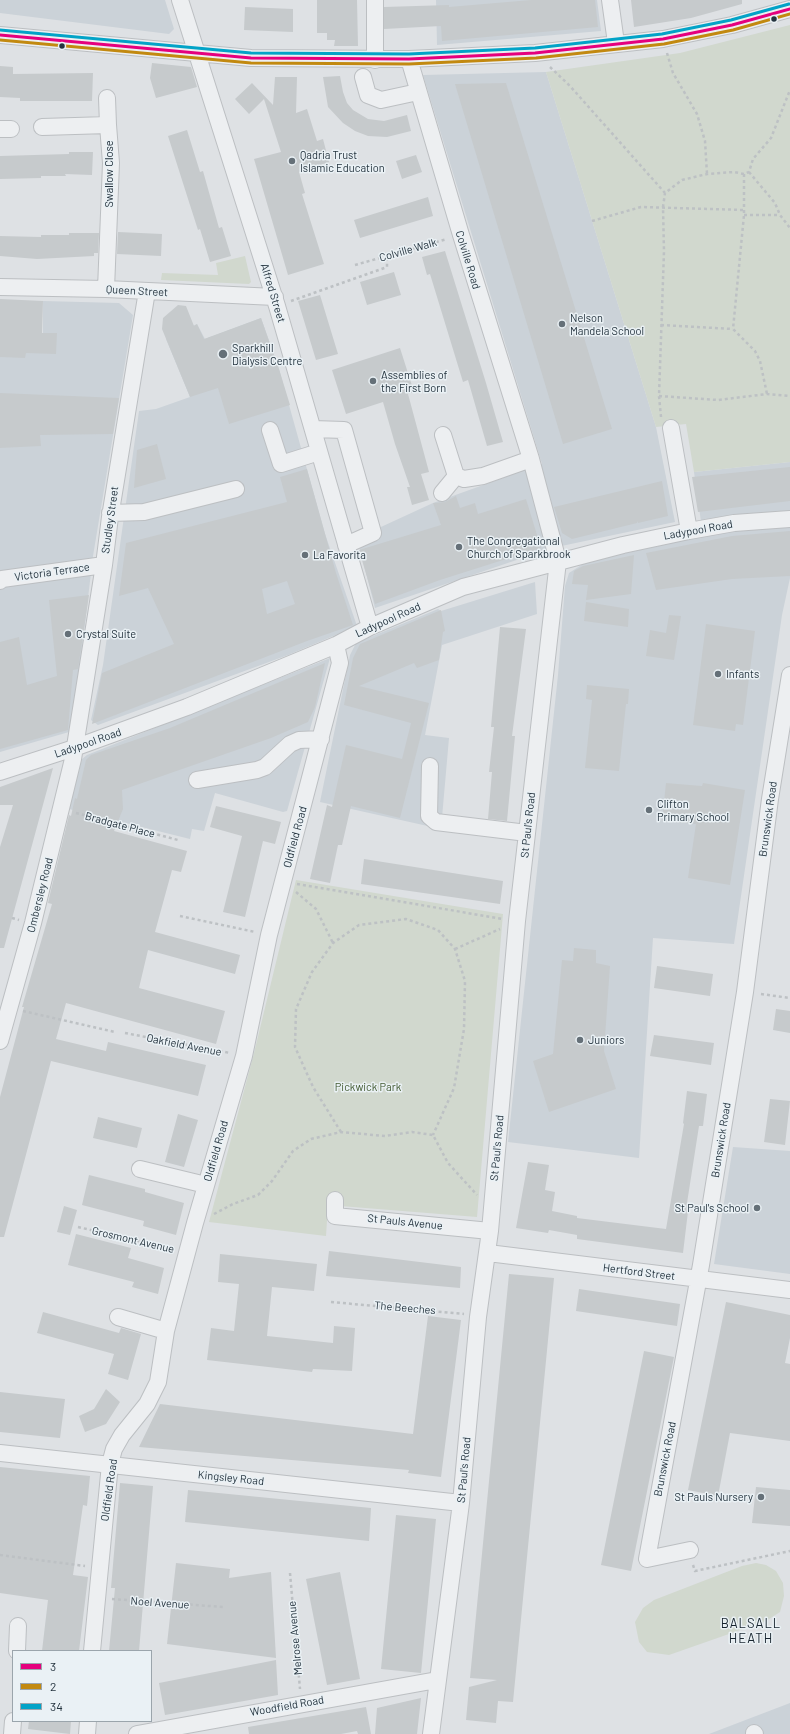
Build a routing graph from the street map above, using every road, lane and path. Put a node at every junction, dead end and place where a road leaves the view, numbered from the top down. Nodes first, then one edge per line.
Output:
1 (180, 0) edge
2 (374, 0) edge
3 (610, 0) edge
4 (790, 9) edge
5 (0, 35) edge
6 (663, 39) junction
7 (616, 43) junction
8 (197, 53) junction
9 (535, 53) junction
10 (409, 59) junction
11 (375, 60) junction
12 (363, 77) dead end
13 (790, 90) edge
14 (418, 92) junction
15 (107, 98) dead end
16 (108, 124) junction
17 (42, 127) dead end
18 (749, 172) junction
19 (707, 174) junction
20 (744, 174) junction
21 (665, 193) junction
22 (663, 207) junction
23 (744, 210) junction
24 (744, 215) junction
25 (780, 215) junction
26 (592, 221) dead end
27 (790, 228) edge
28 (461, 236) junction
29 (387, 256) junction
30 (355, 265) dead end
31 (0, 287) edge
32 (106, 289) junction
33 (147, 291) junction
34 (276, 301) junction
35 (661, 326) junction
36 (733, 329) junction
37 (767, 394) junction
38 (659, 396) junction
39 (790, 396) edge
40 (671, 428) joint
41 (313, 429) junction
42 (270, 430) dead end
43 (443, 435) dead end
44 (319, 452) junction
45 (531, 459) junction
46 (456, 476) junction
47 (236, 489) dead end
48 (442, 493) dead end
49 (110, 513) junction
50 (790, 519) edge
51 (689, 531) junction
52 (346, 545) junction
53 (558, 561) junction
54 (104, 564) junction
55 (0, 581) edge
56 (370, 627) junction
57 (336, 645) junction
58 (790, 675) edge
59 (787, 717) edge
60 (321, 739) junction
61 (74, 748) junction
62 (430, 766) dead end
63 (0, 772) edge
64 (196, 780) dead end
65 (62, 810) junction
66 (527, 833) junction
67 (178, 840) dead end
68 (283, 882) junction
69 (180, 916) dead end
70 (517, 921) junction
71 (269, 935) junction
72 (333, 943) junction
73 (455, 949) junction
74 (745, 992) junction
75 (790, 998) edge
76 (9, 1008) junction
77 (115, 1032) dead end
78 (125, 1033) dead end
79 (0, 1041) edge
80 (244, 1056) junction
81 (341, 1132) junction
82 (433, 1135) junction
83 (140, 1170) dead end
84 (206, 1185) junction
85 (335, 1200) dead end
86 (492, 1212) junction
87 (195, 1223) junction
88 (78, 1227) dead end
89 (490, 1231) junction
90 (187, 1252) junction
91 (488, 1253) junction
92 (699, 1279) junction
93 (790, 1290) edge
94 (331, 1302) dead end
95 (478, 1317) junction
96 (118, 1318) dead end
97 (166, 1331) junction
98 (0, 1453) edge
99 (110, 1464) junction
100 (461, 1503) junction
101 (690, 1550) joint
102 (790, 1551) edge
103 (0, 1555) edge
104 (99, 1568) junction
105 (290, 1573) dead end
106 (97, 1598) junction
107 (223, 1607) dead end
108 (18, 1626) dead end
109 (16, 1650) edge
110 (92, 1650) edge
111 (437, 1680) junction
112 (301, 1704) junction
113 (13, 1722) edge
114 (88, 1722) edge
115 (12, 1734) edge
116 (87, 1734) edge
117 (137, 1734) edge
118 (432, 1734) edge

1 - 8 street, Alfred Street
2 - 11 street
3 - 7 street
4 - 6 street
5 - 8 street
6 - 7 street
6 - 19 path
7 - 9 street
8 - 11 street
8 - 34 street, Alfred Street
9 - 10 street
9 - 21 path
10 - 11 street
10 - 14 street, Colville Road
12 - 14 street
13 - 18 path
14 - 28 street, Colville Road
15 - 16 street
16 - 17 street, Swallow Close
16 - 32 street, Swallow Close
18 - 20 path
18 - 25 path
19 - 20 path
19 - 21 path
20 - 23 path
21 - 22 path
22 - 23 path
22 - 26 path
22 - 35 path
23 - 24 path
24 - 25 path
24 - 36 path
25 - 27 path
28 - 29 path, Colville Walk
28 - 45 street, Colville Road
29 - 30 path, Colville Walk
29 - 34 path
31 - 32 street, Queen Street
32 - 33 street, Queen Street
33 - 34 street, Queen Street
33 - 49 street, Studley Street
34 - 41 street, Alfred Street
35 - 36 path
35 - 38 path
36 - 37 path
37 - 38 path
37 - 39 path
38 - 40 path
40 - 51 street
41 - 44 street, Alfred Street
41 - 52 street
42 - 44 street
43 - 46 street
44 - 52 street, Alfred Street
45 - 46 street
45 - 53 street, Colville Road
46 - 48 street
47 - 49 street
49 - 54 street, Studley Street
50 - 51 street, Ladypool Road
51 - 53 street, Ladypool Road
52 - 56 street, Alfred Street
53 - 56 street, Ladypool Road
53 - 66 street, St Paul's Road
54 - 55 street, Victoria Terrace
54 - 61 street, Studley Street
56 - 57 street, Ladypool Road
57 - 60 street, Oldfield Road
57 - 61 street, Ladypool Road
58 - 59 street, Brunswick Road
59 - 74 street, Brunswick Road
60 - 64 street
60 - 68 street, Oldfield Road
61 - 63 street, Ladypool Road
61 - 65 street, Ombersley Road
62 - 66 street
65 - 67 path, Bradgate Place
65 - 76 street, Ombersley Road
66 - 70 street, St Paul's Road
68 - 70 path
68 - 71 street, Oldfield Road
68 - 72 path
69 - 71 path
70 - 73 path
70 - 86 street, St Paul's Road
71 - 80 street, Oldfield Road
72 - 73 path
72 - 81 path
73 - 82 path
74 - 75 path
74 - 92 street, Brunswick Road
76 - 77 path
76 - 79 street, Ombersley Road
78 - 80 path, Oakfield Avenue
80 - 84 street, Oldfield Road
81 - 82 path
81 - 87 path
82 - 86 path
83 - 84 street
84 - 87 street, Oldfield Road
85 - 89 street, St Pauls Avenue
86 - 89 street, St Paul's Road
87 - 90 street, Oldfield Road
88 - 90 path, Grosmont Avenue
89 - 91 street, St Paul's Road
90 - 97 street, Oldfield Road
91 - 92 street, Hertford Street
91 - 95 street, St Paul's Road
92 - 93 street, Hertford Street
92 - 101 street, Brunswick Road
94 - 95 path, The Beeches
95 - 100 street, St Paul's Road
96 - 97 street
97 - 99 street, Oldfield Road
98 - 99 street, Kingsley Road
99 - 100 street, Kingsley Road
99 - 104 street, Oldfield Road
100 - 111 street, St Paul's Road
101 - 102 path
103 - 104 path
104 - 106 street, Oldfield Road
105 - 112 path, Melrose Avenue
106 - 107 path, Noel Avenue
106 - 110 street, Oldfield Road
108 - 109 street
111 - 112 street, Woodfield Road
111 - 118 street, St Paul's Road
112 - 117 street, Woodfield Road
113 - 115 street
114 - 116 street

